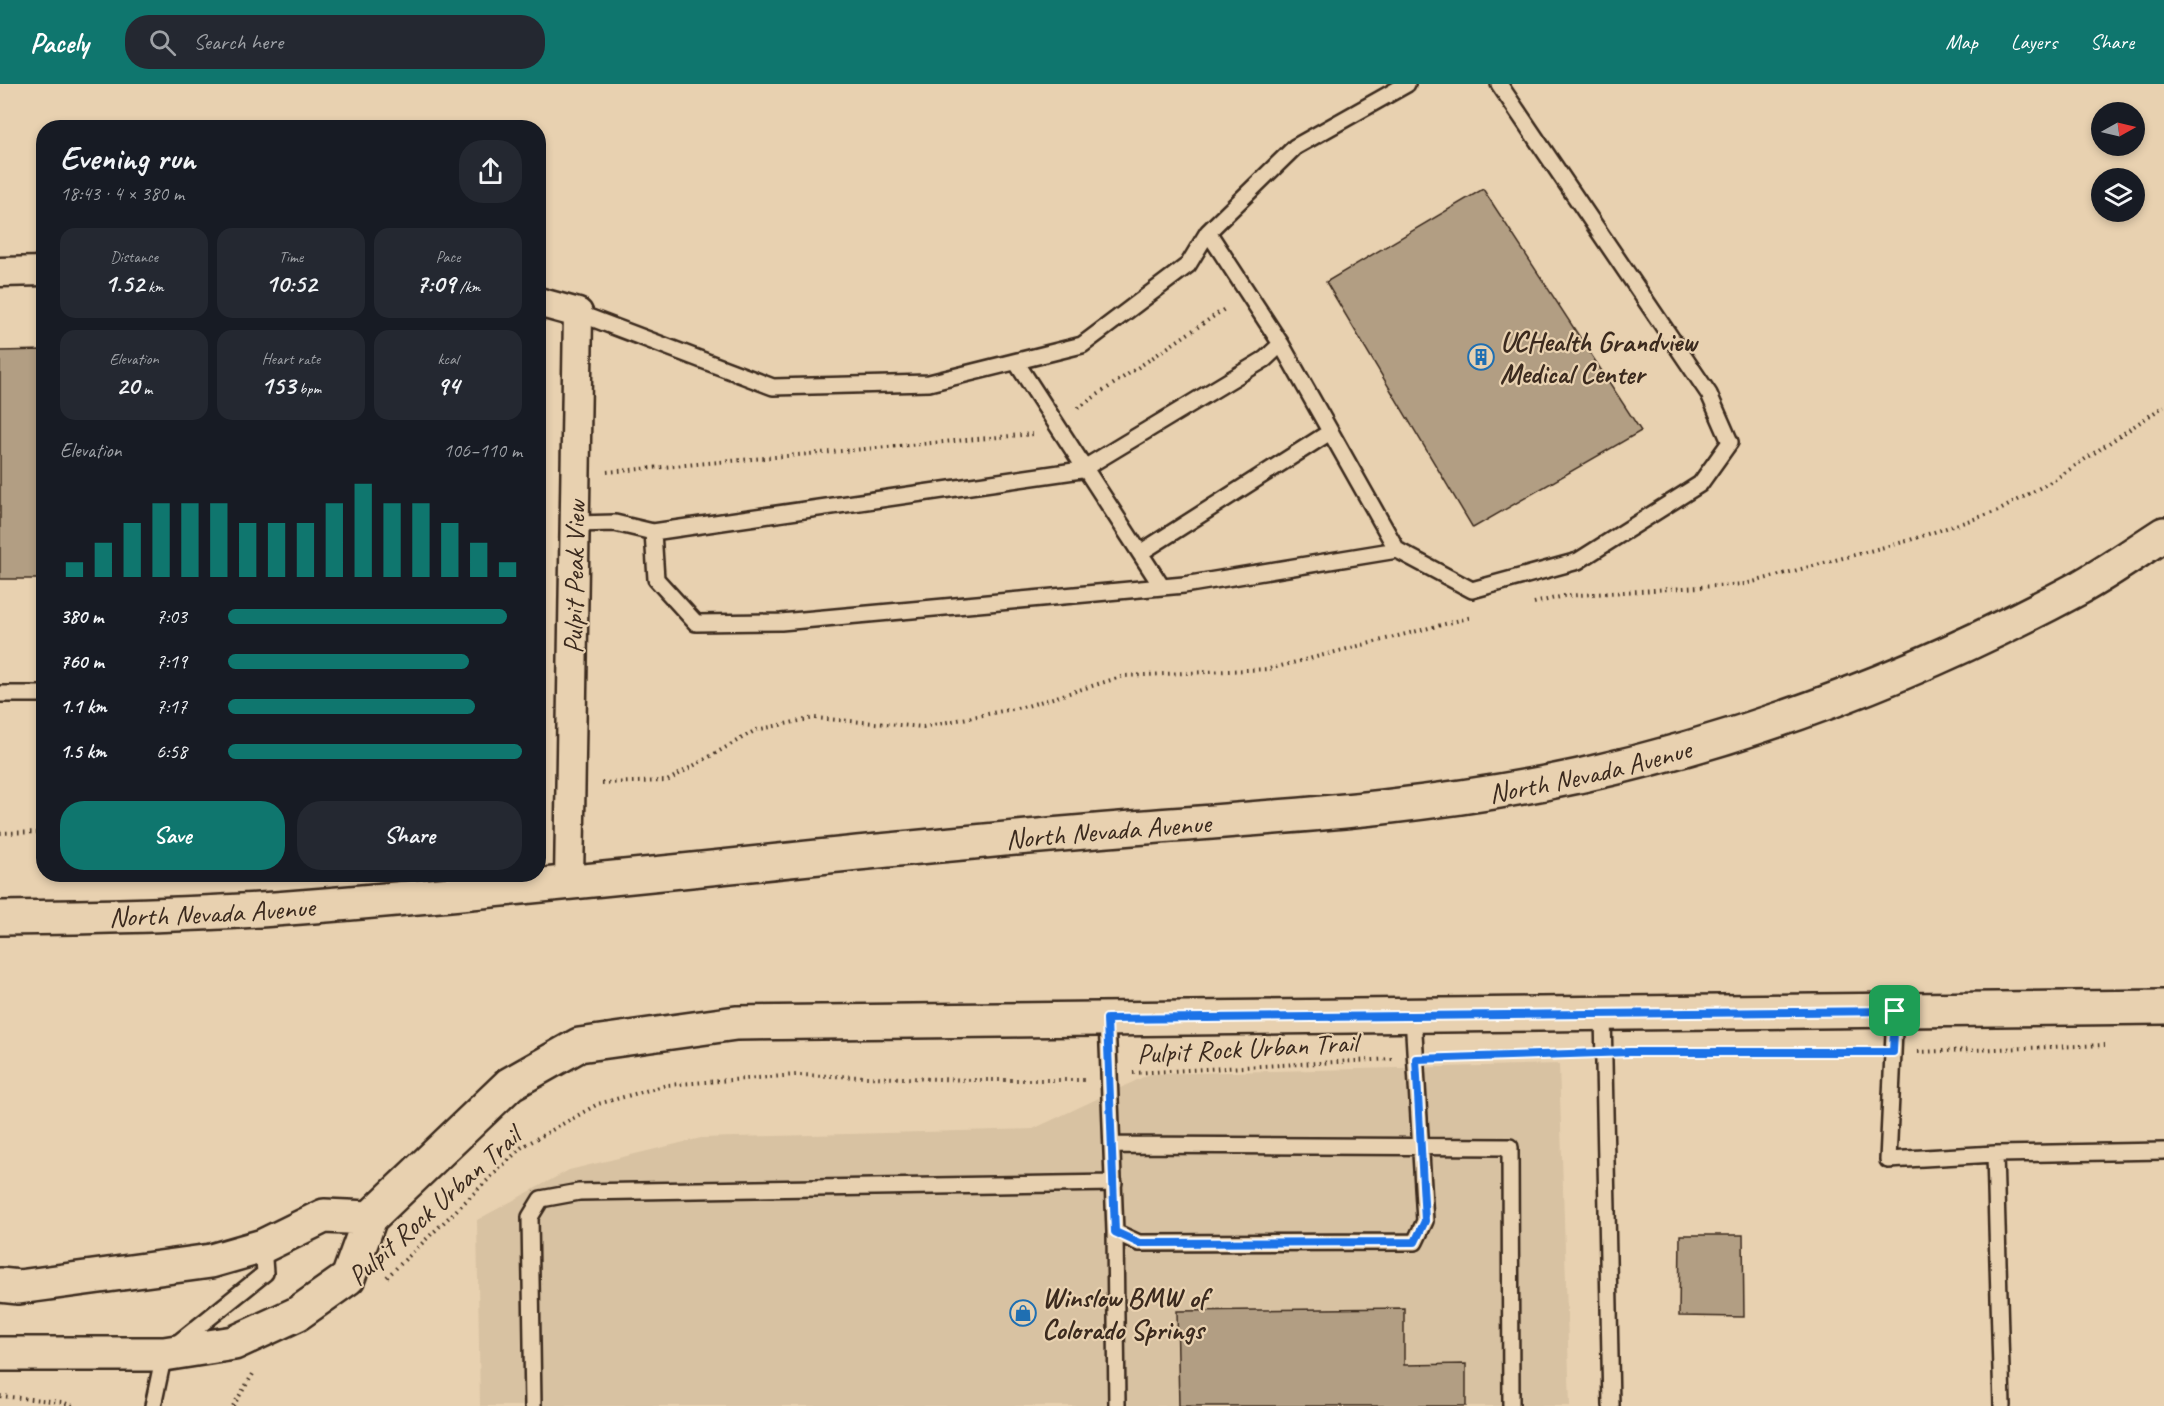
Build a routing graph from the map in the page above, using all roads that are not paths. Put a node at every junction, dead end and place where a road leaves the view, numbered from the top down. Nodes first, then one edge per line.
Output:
1 (1407, 84) edge
2 (1499, 84) edge
3 (1208, 232) junction
4 (36, 271) edge
5 (0, 272) edge
6 (546, 304) edge
7 (578, 313) junction
8 (1281, 344) junction
9 (1016, 362) junction
10 (1330, 432) junction
11 (1084, 468) junction
12 (575, 524) junction
13 (653, 532) junction
14 (2164, 534) edge
15 (1397, 550) junction
16 (1140, 553) junction
17 (1162, 587) junction
18 (0, 694) edge
19 (36, 694) edge
20 (569, 881) junction
21 (0, 918) edge
22 (2164, 1007) edge
23 (1895, 1011) junction
24 (1603, 1014) junction
25 (1413, 1016) junction
26 (1107, 1019) junction
27 (1112, 1144) junction
28 (1420, 1147) junction
29 (2164, 1151) edge
30 (1995, 1154) junction
31 (1114, 1183) junction
32 (370, 1218) junction
33 (1115, 1232) junction
34 (263, 1246) junction
35 (0, 1285) edge
36 (0, 1354) edge
37 (164, 1354) junction
38 (153, 1406) edge
39 (533, 1406) edge
40 (1117, 1406) edge
41 (1511, 1406) edge
42 (1611, 1406) edge
43 (2002, 1406) edge

1 - 3 lane
2 - 15 lane
3 - 8 lane
3 - 9 lane
4 - 5 street
6 - 7 street
7 - 9 lane
7 - 12 street, Pulpit Peak View
8 - 10 lane
8 - 11 lane
9 - 11 lane
10 - 15 lane
10 - 16 lane
11 - 13 lane
11 - 16 lane
12 - 13 lane
12 - 20 street, Pulpit Peak View
13 - 17 lane
14 - 20 main road, North Nevada Avenue
15 - 17 lane
16 - 17 lane
18 - 19 lane
20 - 21 main road, North Nevada Avenue
22 - 23 main road
23 - 24 main road
23 - 30 lane
24 - 25 main road
24 - 42 lane
25 - 26 main road
25 - 28 lane
26 - 27 lane
26 - 32 main road
27 - 28 lane
27 - 31 lane
28 - 33 lane
28 - 41 lane
29 - 30 lane
30 - 43 lane
31 - 33 lane
31 - 39 lane
32 - 34 main road
32 - 37 main road
33 - 40 lane
34 - 35 main road
34 - 37 lane
36 - 37 main road
37 - 38 lane

